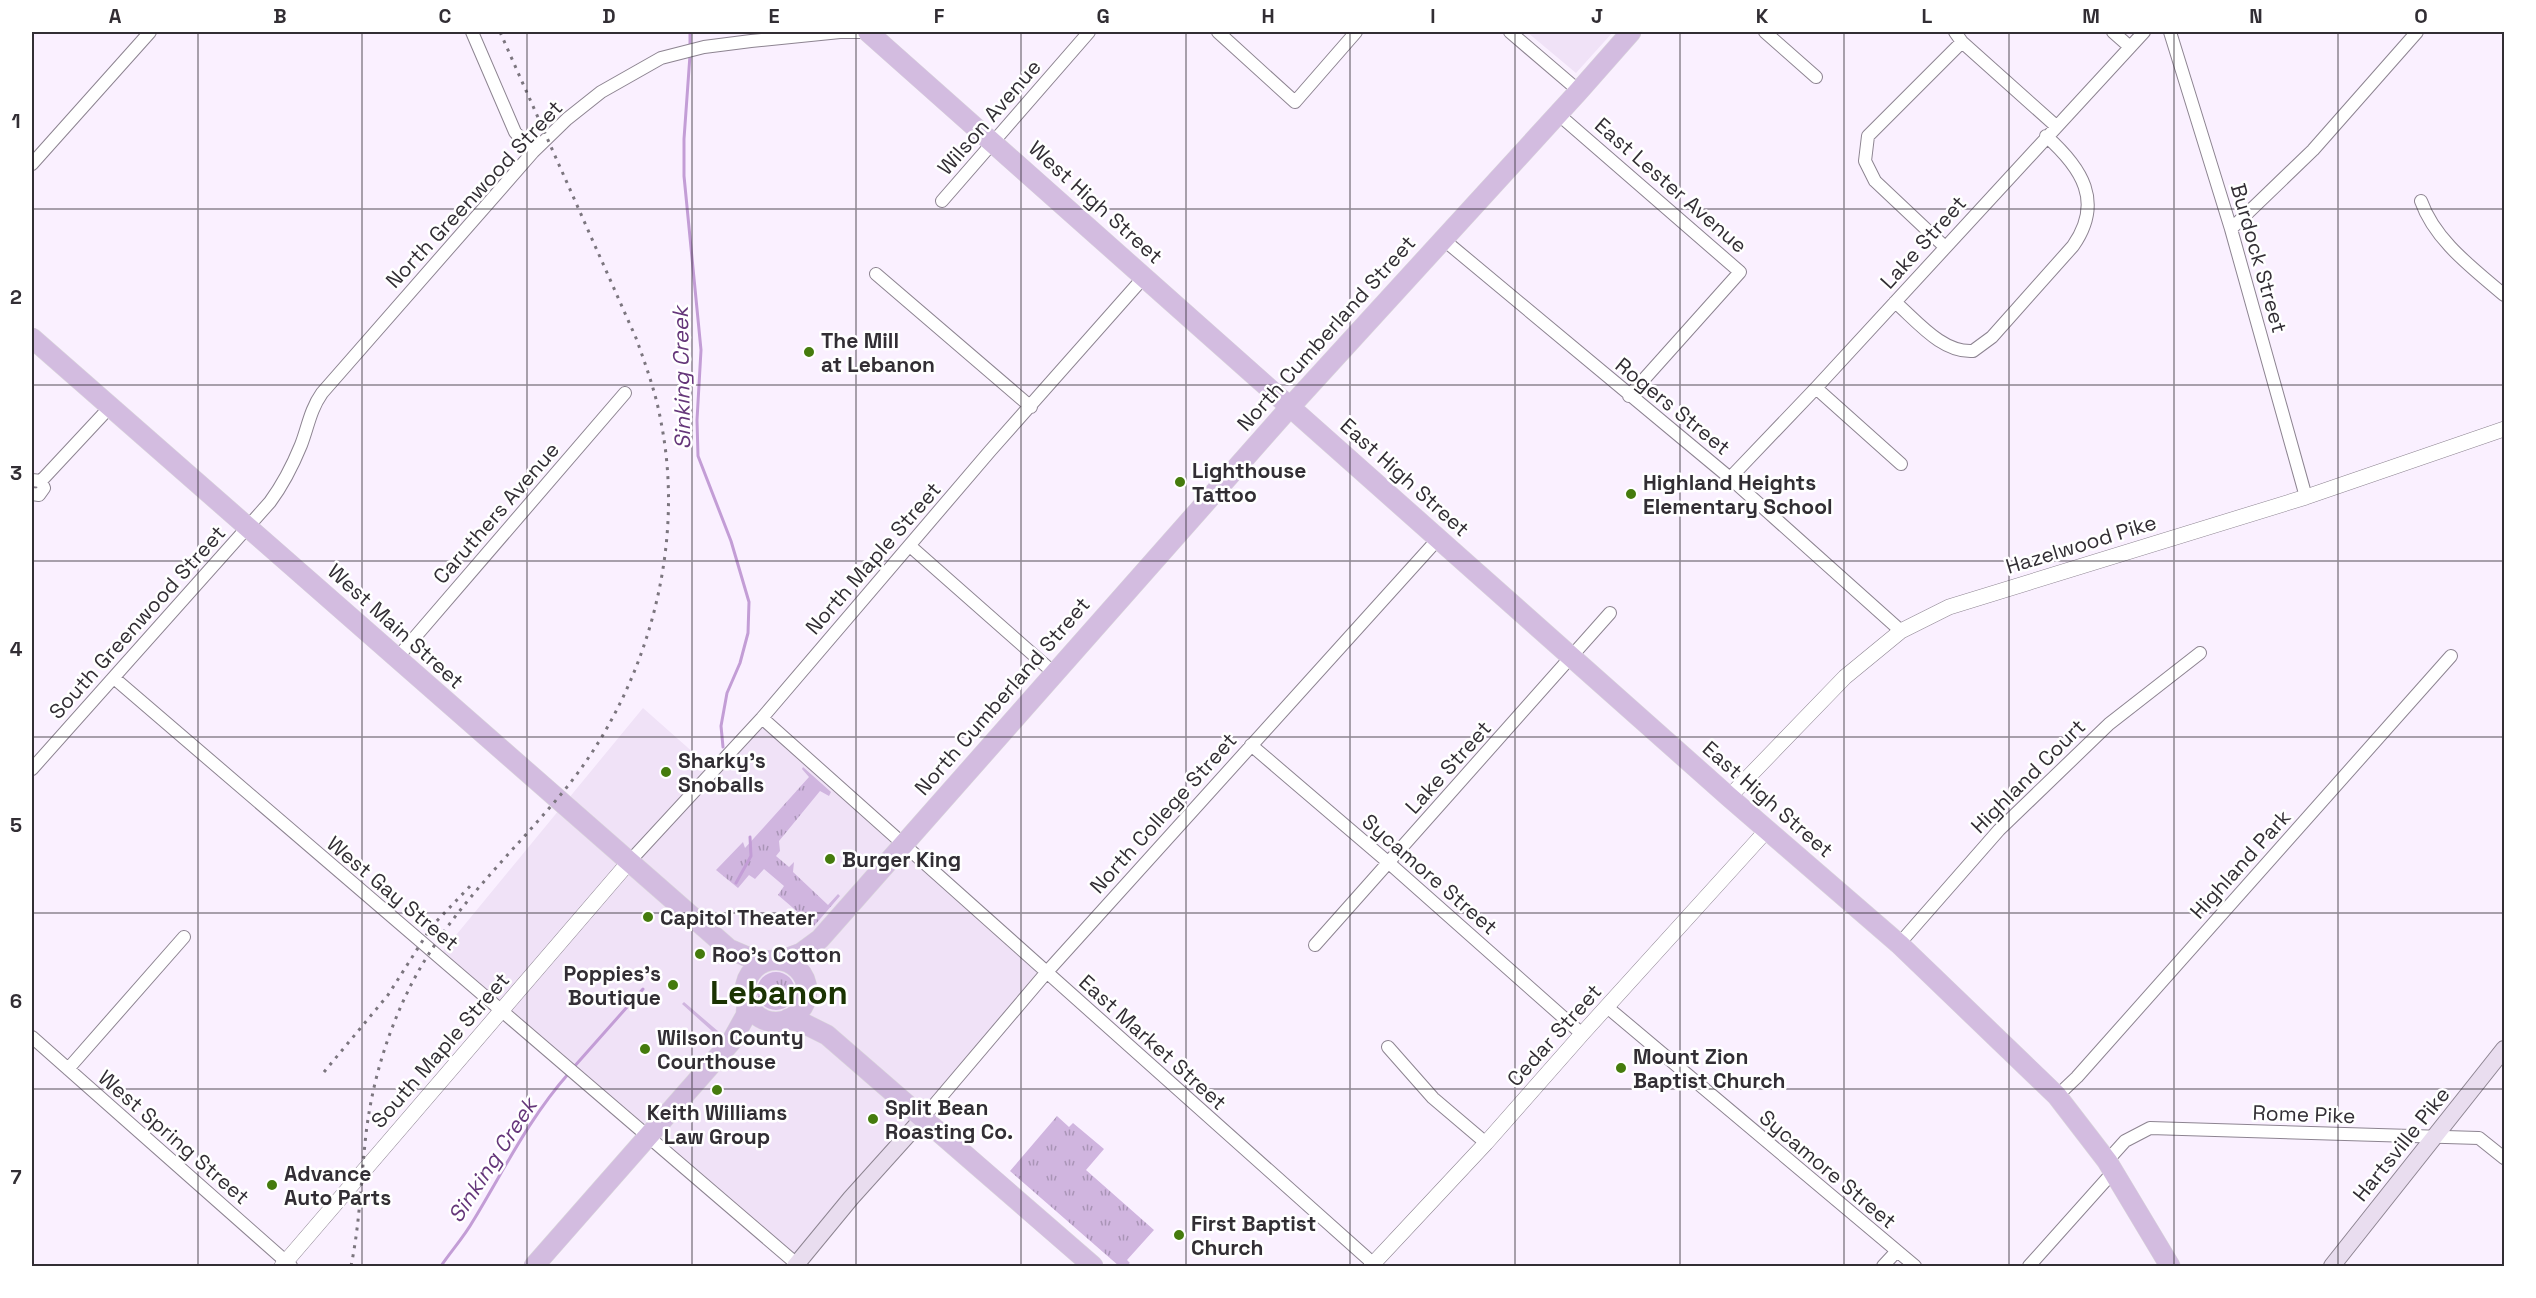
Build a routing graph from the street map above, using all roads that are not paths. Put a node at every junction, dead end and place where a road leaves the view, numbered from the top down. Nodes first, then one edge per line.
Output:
1 (150, 32) edge
2 (472, 32) edge
3 (870, 32) edge
4 (1089, 32) edge
5 (1218, 32) edge
6 (1356, 32) edge
7 (1510, 32) edge
8 (1631, 32) edge
9 (1766, 32) edge
10 (2113, 32) edge
11 (2144, 32) edge
12 (2170, 32) edge
13 (2417, 32) edge
14 (1959, 37) edge
15 (2130, 46) junction
16 (1816, 77) dead end
17 (1579, 91) junction
18 (1558, 114) junction
19 (2055, 126) junction
20 (2046, 136) junction
21 (993, 143) junction
22 (533, 152) junction
23 (32, 164) edge
24 (942, 201) dead end
25 (2421, 201) dead end
26 (2231, 229) junction
27 (1444, 240) junction
28 (1945, 247) junction
29 (876, 274) dead end
30 (1144, 277) junction
31 (2505, 295) edge
32 (1895, 302) junction
33 (32, 338) edge
34 (1816, 388) junction
35 (626, 393) dead end
36 (1629, 396) junction
37 (1291, 406) junction
38 (110, 407) junction
39 (1031, 407) junction
40 (2505, 429) edge
41 (1900, 465) dead end
42 (1730, 478) junction
43 (36, 480) edge
44 (32, 494) edge
45 (2306, 497) junction
46 (247, 527) junction
47 (1437, 539) junction
48 (910, 546) junction
49 (1610, 613) dead end
50 (1901, 631) junction
51 (2200, 653) dead end
52 (2451, 656) dead end
53 (397, 658) junction
54 (1572, 658) junction
55 (1054, 673) junction
56 (114, 678) junction
57 (762, 717) junction
58 (1251, 745) junction
59 (32, 769) edge
60 (1729, 797) junction
61 (1767, 830) junction
62 (905, 844) junction
63 (629, 862) junction
64 (1389, 863) junction
65 (184, 937) dead end
66 (820, 939) junction
67 (1899, 944) junction
68 (1315, 945) dead end
69 (729, 949) junction
70 (782, 960) junction
71 (762, 963) junction
72 (1046, 973) junction
73 (806, 987) junction
74 (747, 992) junction
75 (1607, 1008) junction
76 (502, 1011) junction
77 (782, 1020) junction
78 (1582, 1034) junction
79 (827, 1035) junction
80 (32, 1037) edge
81 (731, 1042) junction
82 (1388, 1047) dead end
83 (2505, 1049) edge
84 (68, 1069) junction
85 (2057, 1096) junction
86 (923, 1118) junction
87 (648, 1138) junction
88 (2435, 1138) junction
89 (1486, 1143) junction
90 (2505, 1158) edge
91 (2110, 1166) junction
92 (1896, 1252) junction
93 (286, 1265) edge
94 (534, 1266) edge
95 (797, 1266) edge
96 (1094, 1266) edge
97 (1373, 1266) edge
98 (1883, 1266) edge
99 (1915, 1266) edge
100 (2029, 1266) edge
101 (2170, 1266) edge
102 (2332, 1266) edge

1 - 23 street
2 - 22 street
3 - 21 main road, West High Street
3 - 22 street, North Greenwood Street
4 - 21 street, Wilson Avenue
5 - 6 street
7 - 17 street
8 - 17 main road, North Cumberland Street
9 - 16 street
10 - 15 street
11 - 15 street, Lake Street
12 - 26 street, Burdock Street
13 - 26 street
14 - 19 street
14 - 28 street
15 - 19 street, Lake Street
17 - 18 main road, North Cumberland Street
18 - 27 main road, North Cumberland Street
18 - 36 street, East Lester Avenue
19 - 20 street, Lake Street
20 - 28 street, Lake Street
20 - 32 street
21 - 24 street, Wilson Avenue
21 - 30 main road, West High Street
22 - 46 street, North Greenwood Street
25 - 31 street
26 - 45 street, Burdock Street
27 - 36 street, Rogers Street
27 - 37 main road, North Cumberland Street
28 - 32 street, Lake Street
29 - 39 street
30 - 37 main road, West High Street
30 - 39 street, North Maple Street
32 - 34 street, Lake Street
33 - 38 main road, West Main Street
34 - 41 street
34 - 42 street, Lake Street
35 - 53 street, Caruthers Avenue
36 - 42 street, Rogers Street
37 - 47 main road, East High Street
37 - 55 main road, North Cumberland Street
38 - 43 street
38 - 46 main road, West Main Street
39 - 48 street, North Maple Street
40 - 45 street, Hazelwood Pike
42 - 50 street, Rogers Street
43 - 44 street
45 - 50 street, Hazelwood Pike
46 - 53 main road, West Main Street
46 - 56 street, South Greenwood Street
47 - 54 main road, East High Street
47 - 58 street, North College Street
48 - 55 street
48 - 57 street, North Maple Street
49 - 54 street, Lake Street
50 - 60 street, Hazelwood Pike
51 - 67 street, Highland Court
52 - 85 street, Highland Park
53 - 63 main road, West Main Street
54 - 60 main road, East High Street
54 - 64 street, Lake Street
55 - 62 main road, North Cumberland Street
56 - 59 street, South Greenwood Street
56 - 76 street, West Gay Street
57 - 62 street, East Market Street
57 - 63 street, North Maple Street
58 - 64 street, Sycamore Street
58 - 72 street, North College Street
60 - 61 main road, East High Street
61 - 67 main road, East High Street
61 - 75 street, Cedar Street
62 - 66 main road, North Cumberland Street
62 - 72 street, East Market Street
63 - 69 main road, West Main Street
63 - 76 street, South Maple Street
64 - 68 street, Lake Street
64 - 78 street, Sycamore Street
65 - 84 street
66 - 70 main road, North Cumberland Street
66 - 73 main road, North Cumberland Street
67 - 85 main road, East High Street
69 - 71 main road, West Main Street
69 - 74 main road, West Main Street
70 - 71 main road
70 - 73 main road
71 - 74 main road
72 - 86 street, North College Street
72 - 97 street, East Market Street
73 - 77 main road
73 - 79 main road
74 - 77 main road
74 - 81 main road
75 - 78 street, Cedar Street
75 - 92 street, Sycamore Street
76 - 87 street, West Gay Street
76 - 93 street, South Maple Street
77 - 79 main road
77 - 81 main road
78 - 89 street, Cedar Street
79 - 86 main road
80 - 84 street, West Spring Street
81 - 87 main road
82 - 89 street
83 - 88 main road, Hartsville Pike
84 - 93 street, West Spring Street
85 - 91 main road, East High Street
86 - 95 main road
86 - 96 main road
87 - 94 main road
87 - 95 street, West Gay Street
88 - 90 street, Rome Pike
88 - 91 street, Rome Pike
88 - 102 main road, Hartsville Pike
89 - 97 street, Cedar Street
91 - 100 street, Rome Pike
91 - 101 main road, East High Street
92 - 98 street
92 - 99 street, Sycamore Street

